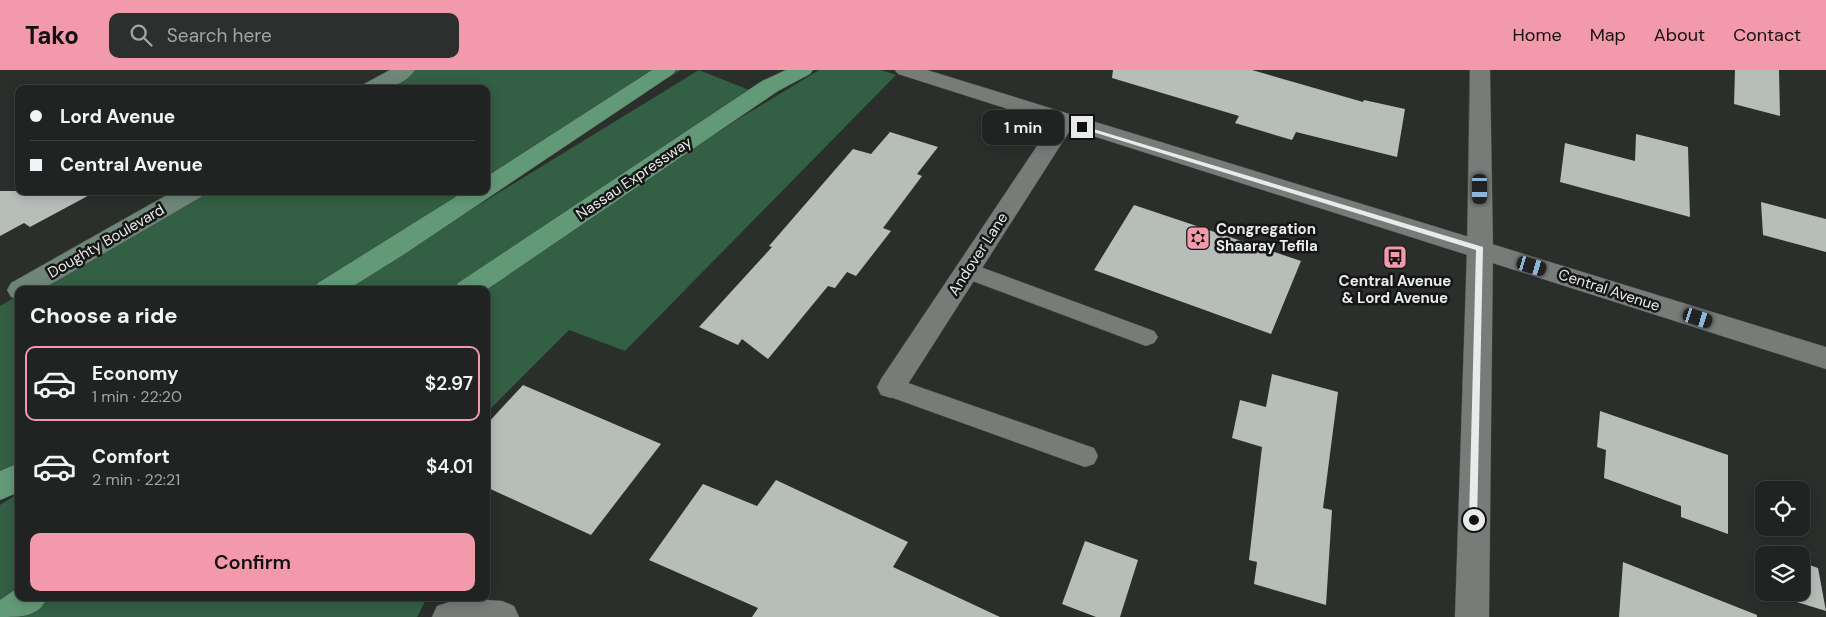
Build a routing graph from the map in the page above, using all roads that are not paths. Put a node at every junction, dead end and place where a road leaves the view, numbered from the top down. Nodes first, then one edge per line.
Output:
1 (405, 70) edge
2 (666, 70) edge
3 (803, 70) edge
4 (905, 70) edge
5 (1480, 70) edge
6 (379, 85) edge
7 (1065, 121) junction
8 (490, 185) edge
9 (186, 195) edge
10 (476, 195) edge
11 (1480, 249) junction
12 (967, 270) junction
13 (26, 286) edge
14 (334, 286) edge
15 (473, 286) edge
16 (15, 292) edge
17 (0, 301) edge
18 (1146, 337) dead end
19 (1826, 358) edge
20 (891, 387) joint
21 (1085, 456) dead end
22 (15, 478) edge
23 (0, 487) edge
24 (26, 601) edge
25 (4, 617) edge
26 (449, 617) edge
27 (502, 617) edge
28 (1472, 617) edge

1 - 6 main road
2 - 8 highway
3 - 15 highway, Nassau Expressway
4 - 7 street, Central Avenue
5 - 11 street
7 - 11 street, Central Avenue
7 - 12 street, Andover Lane
9 - 13 main road, Doughty Boulevard
10 - 14 highway
11 - 19 street, Central Avenue
11 - 28 street
12 - 18 lane
12 - 20 street, Andover Lane
16 - 17 main road, Doughty Boulevard
20 - 21 lane
22 - 23 highway
24 - 25 highway
26 - 27 street

